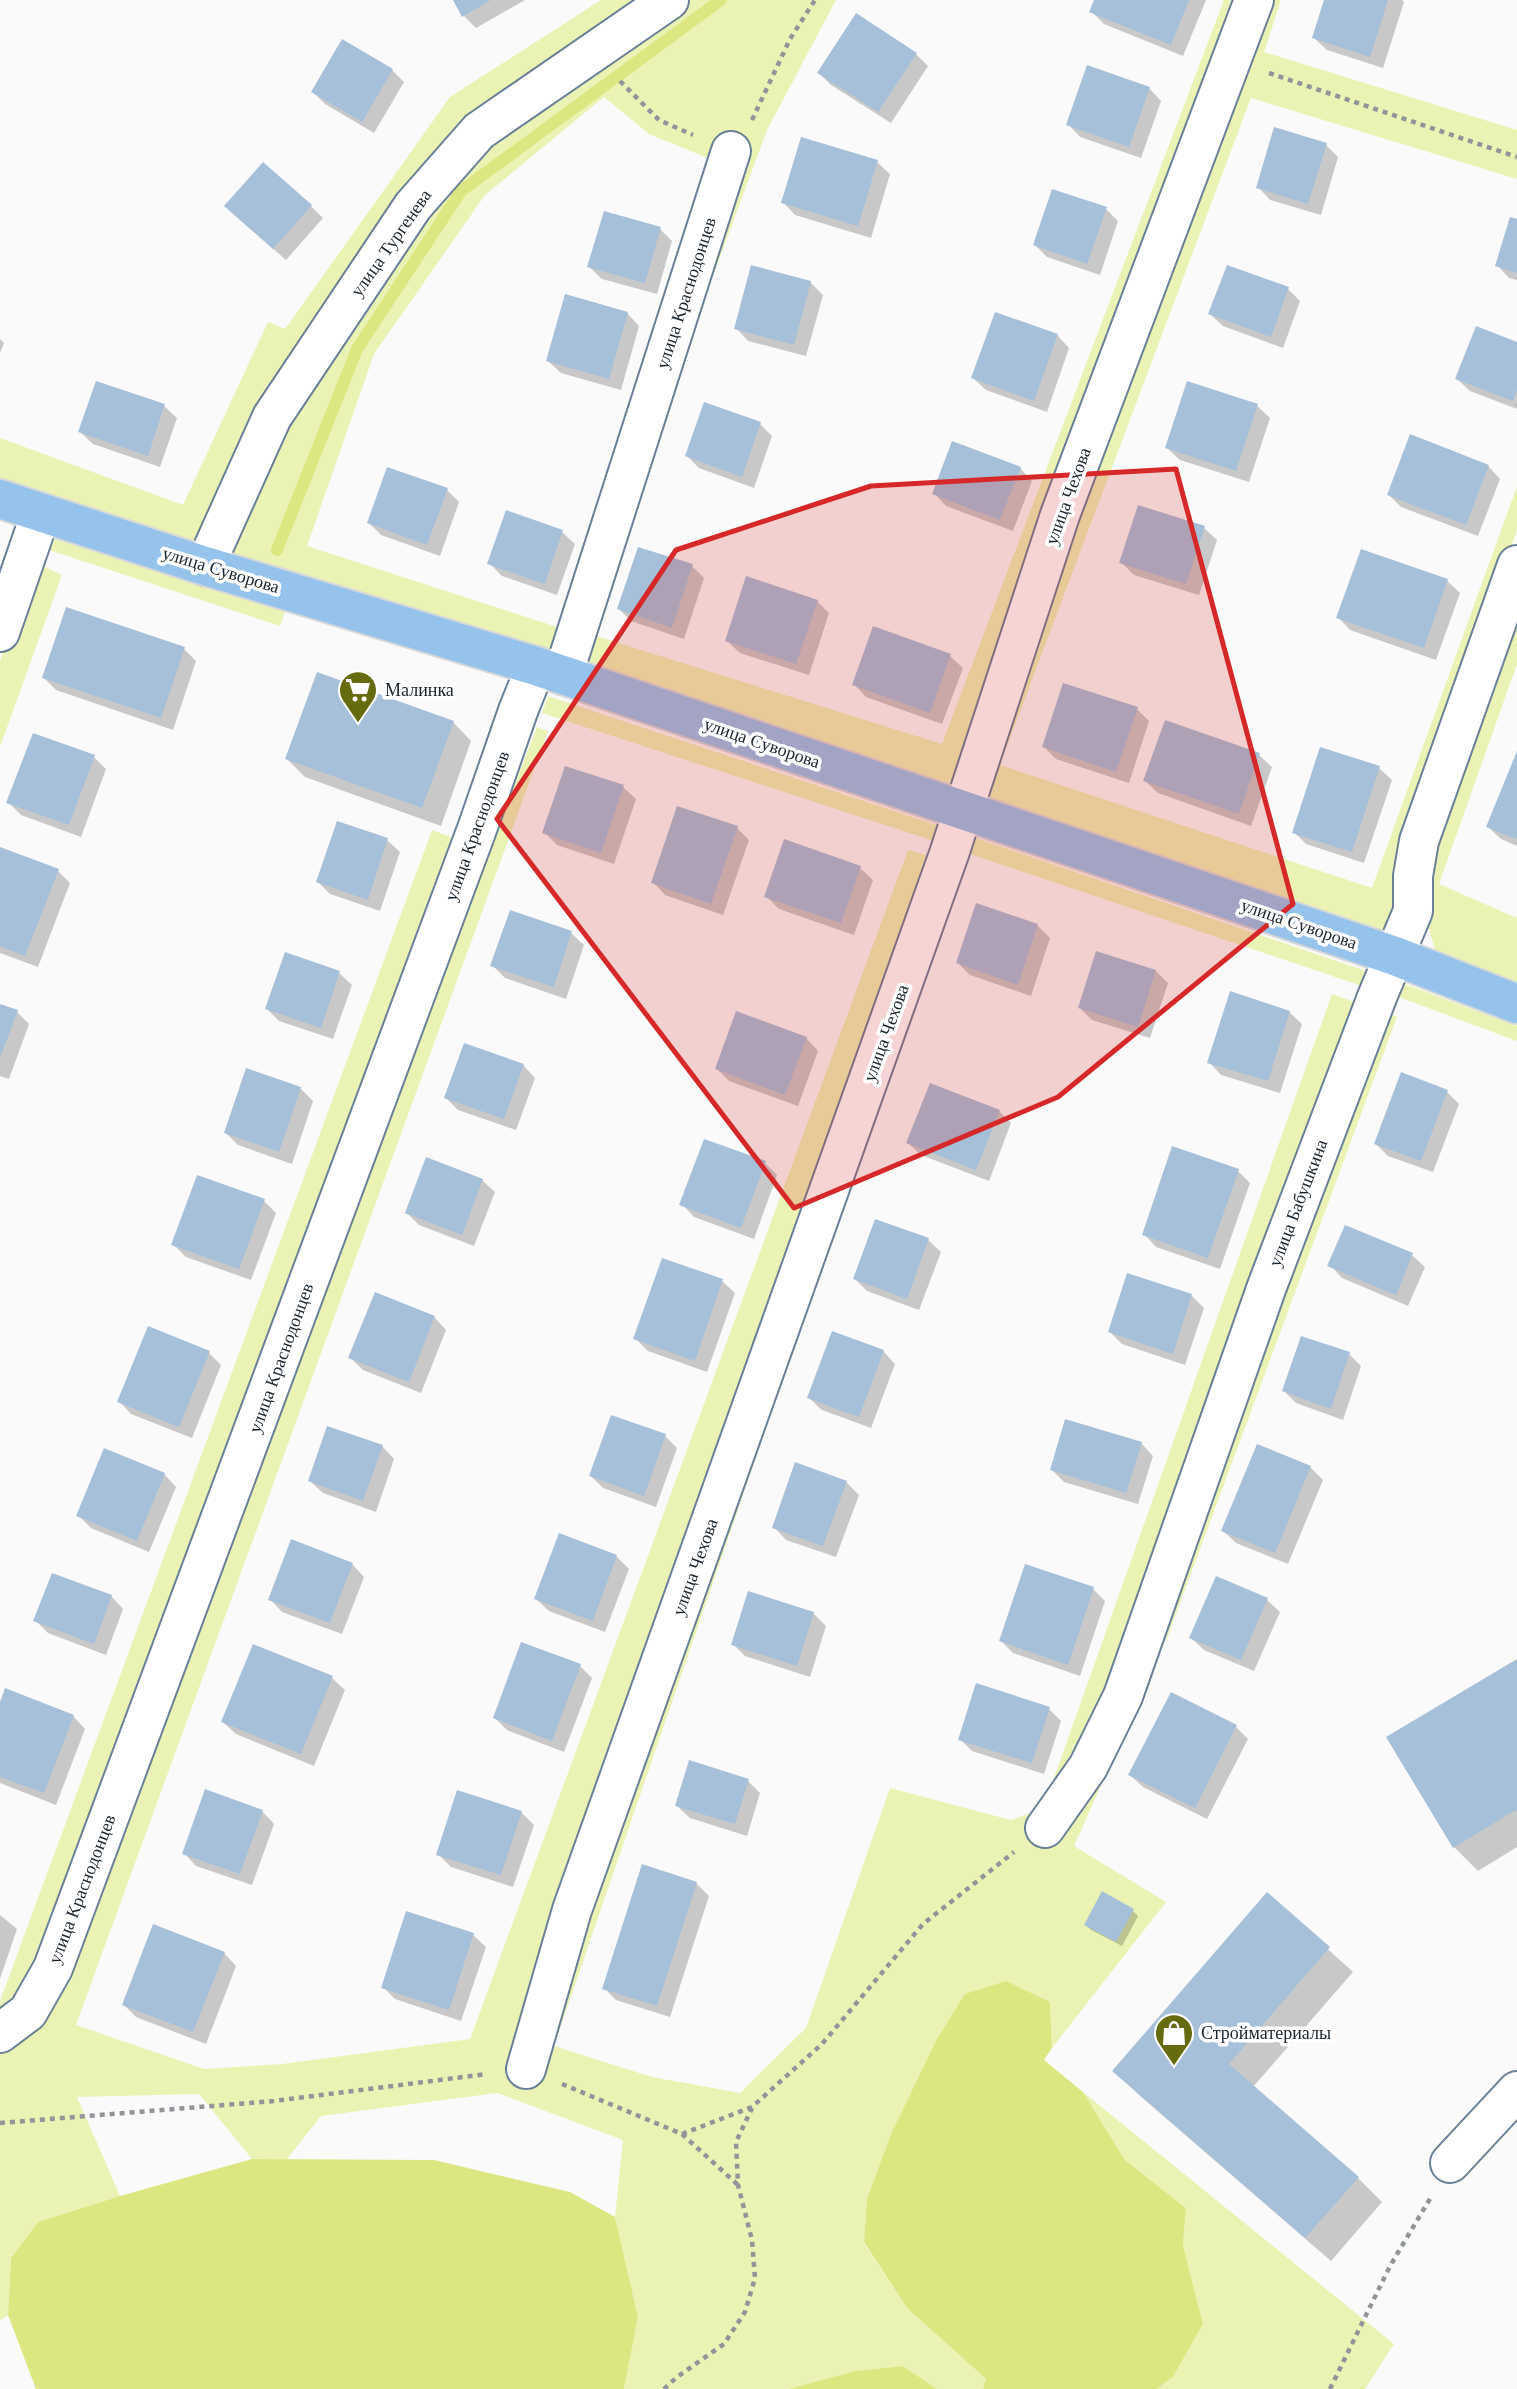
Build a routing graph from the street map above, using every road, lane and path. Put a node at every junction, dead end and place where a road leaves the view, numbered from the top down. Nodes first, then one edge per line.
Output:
1 (669, 0) edge
2 (815, 0) edge
3 (1254, 0) edge
4 (1231, 60) junction
5 (635, 97) dead end
6 (731, 151) junction
7 (1517, 158) edge
8 (0, 499) edge
9 (41, 513) junction
10 (1517, 565) edge
11 (205, 566) junction
12 (0, 632) edge
13 (550, 671) junction
14 (964, 811) junction
15 (1395, 956) junction
16 (1517, 1004) edge
17 (1045, 1828) dead end
18 (0, 2034) edge
19 (526, 2069) dead end
20 (1517, 2091) edge
21 (752, 2107) dead end
22 (682, 2134) dead end
23 (1450, 2163) joint
24 (738, 2185) junction
25 (664, 2389) edge
26 (1330, 2389) edge

1 - 11 street, улица Тургенева
2 - 6 path
3 - 4 street, улица Чехова
4 - 7 path
4 - 14 street, улица Чехова
5 - 6 path
6 - 13 street, улица Краснодонцев
8 - 9 main road, улица Суворова
9 - 11 main road, улица Суворова
9 - 12 street
10 - 15 street, улица Бабушкина
11 - 13 main road, улица Суворова
13 - 14 main road, улица Суворова
13 - 18 street, улица Краснодонцев
14 - 15 main road, улица Суворова
14 - 19 street, улица Чехова
15 - 16 main road, улица Суворова
15 - 17 street, улица Бабушкина
20 - 23 street
21 - 24 path
22 - 24 path
23 - 26 path
24 - 25 path

